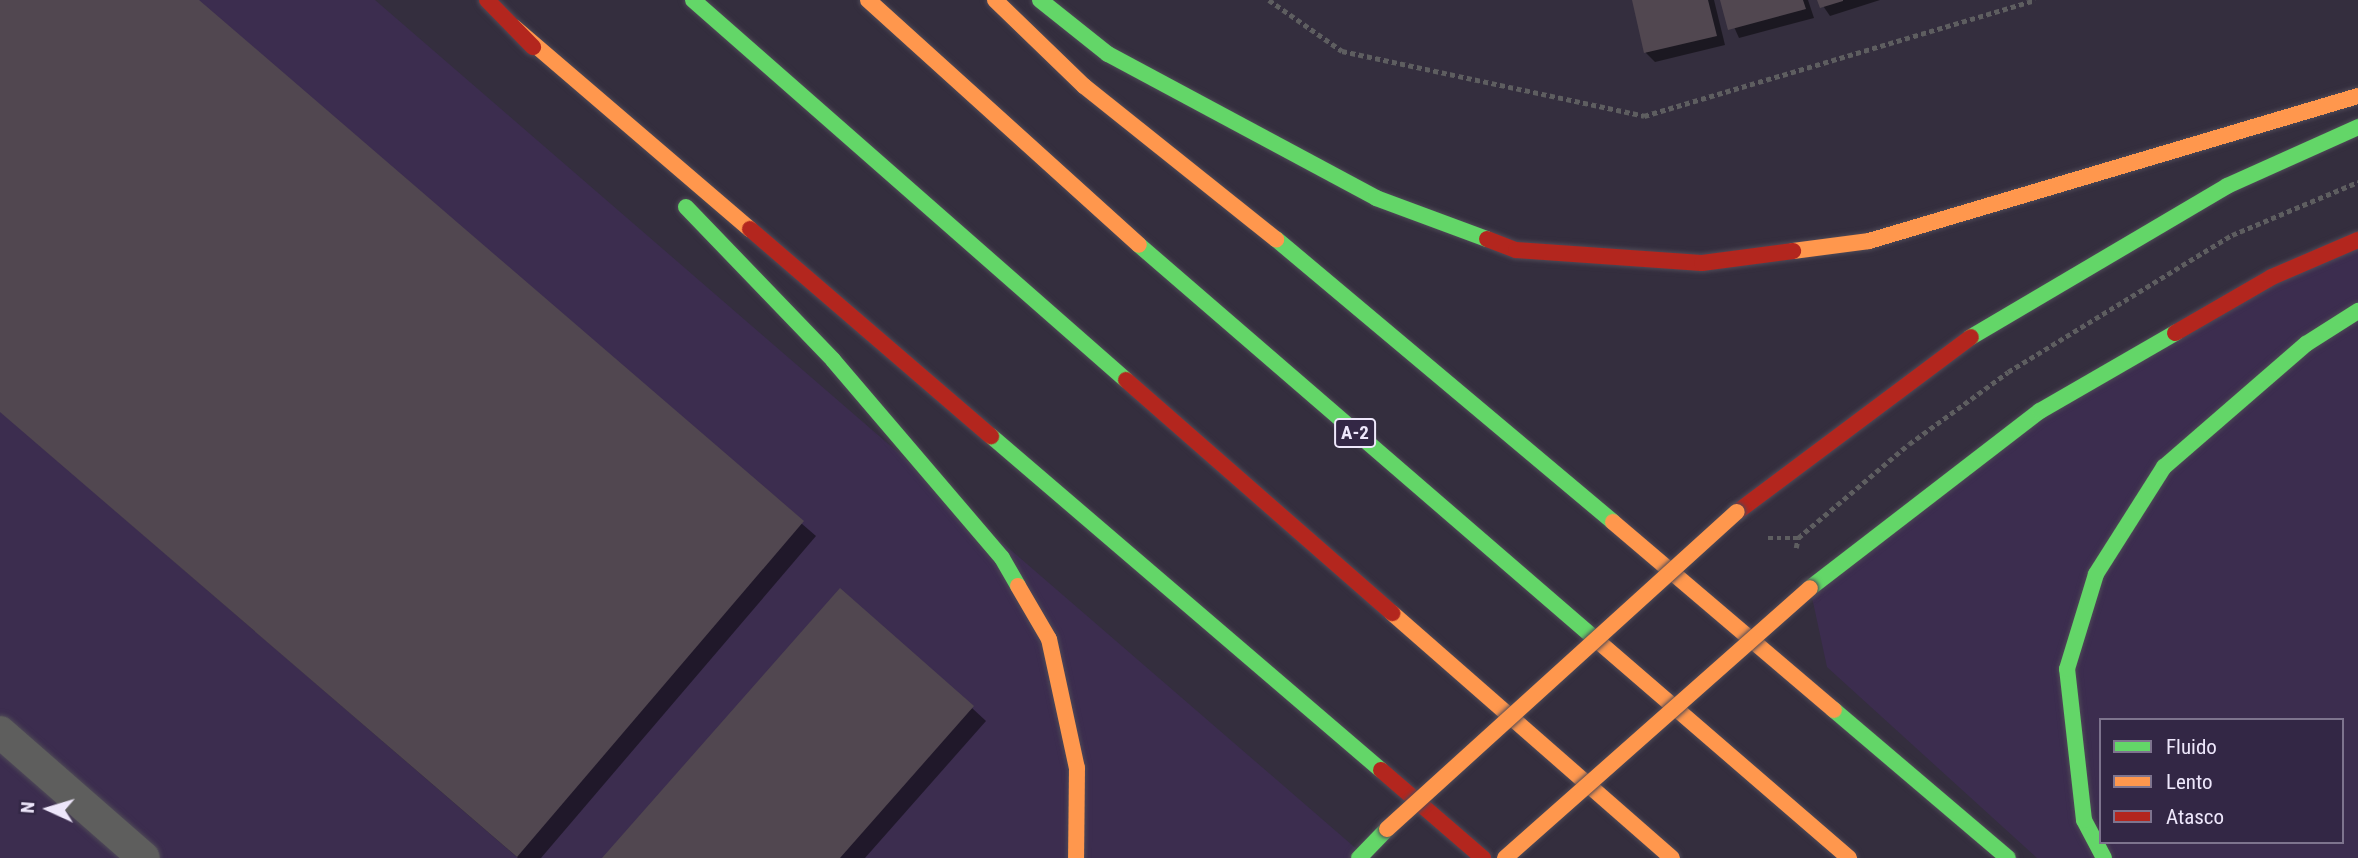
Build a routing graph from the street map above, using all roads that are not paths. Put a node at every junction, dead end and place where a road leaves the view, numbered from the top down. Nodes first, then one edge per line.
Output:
1 (487, 0) edge
2 (693, 0) edge
3 (868, 0) edge
4 (995, 0) edge
5 (1040, 0) edge
6 (514, 27) junction
7 (2358, 96) edge
8 (2358, 127) edge
9 (649, 169) dead end
10 (669, 189) dead end
11 (2358, 240) edge
12 (2358, 311) edge
13 (0, 732) edge
14 (144, 858) edge
15 (1076, 858) edge
16 (1359, 858) edge
17 (1483, 858) edge
18 (1505, 858) edge
19 (1672, 858) edge
20 (1849, 858) edge
21 (2008, 858) edge
22 (2104, 858) edge

1 - 6 main road
2 - 19 main road
3 - 20 main road, A-2
4 - 21 main road
5 - 7 main road
6 - 9 main road
6 - 17 main road
8 - 16 main road, bridge
10 - 15 main road
11 - 18 main road, bridge
12 - 22 main road
13 - 14 street

